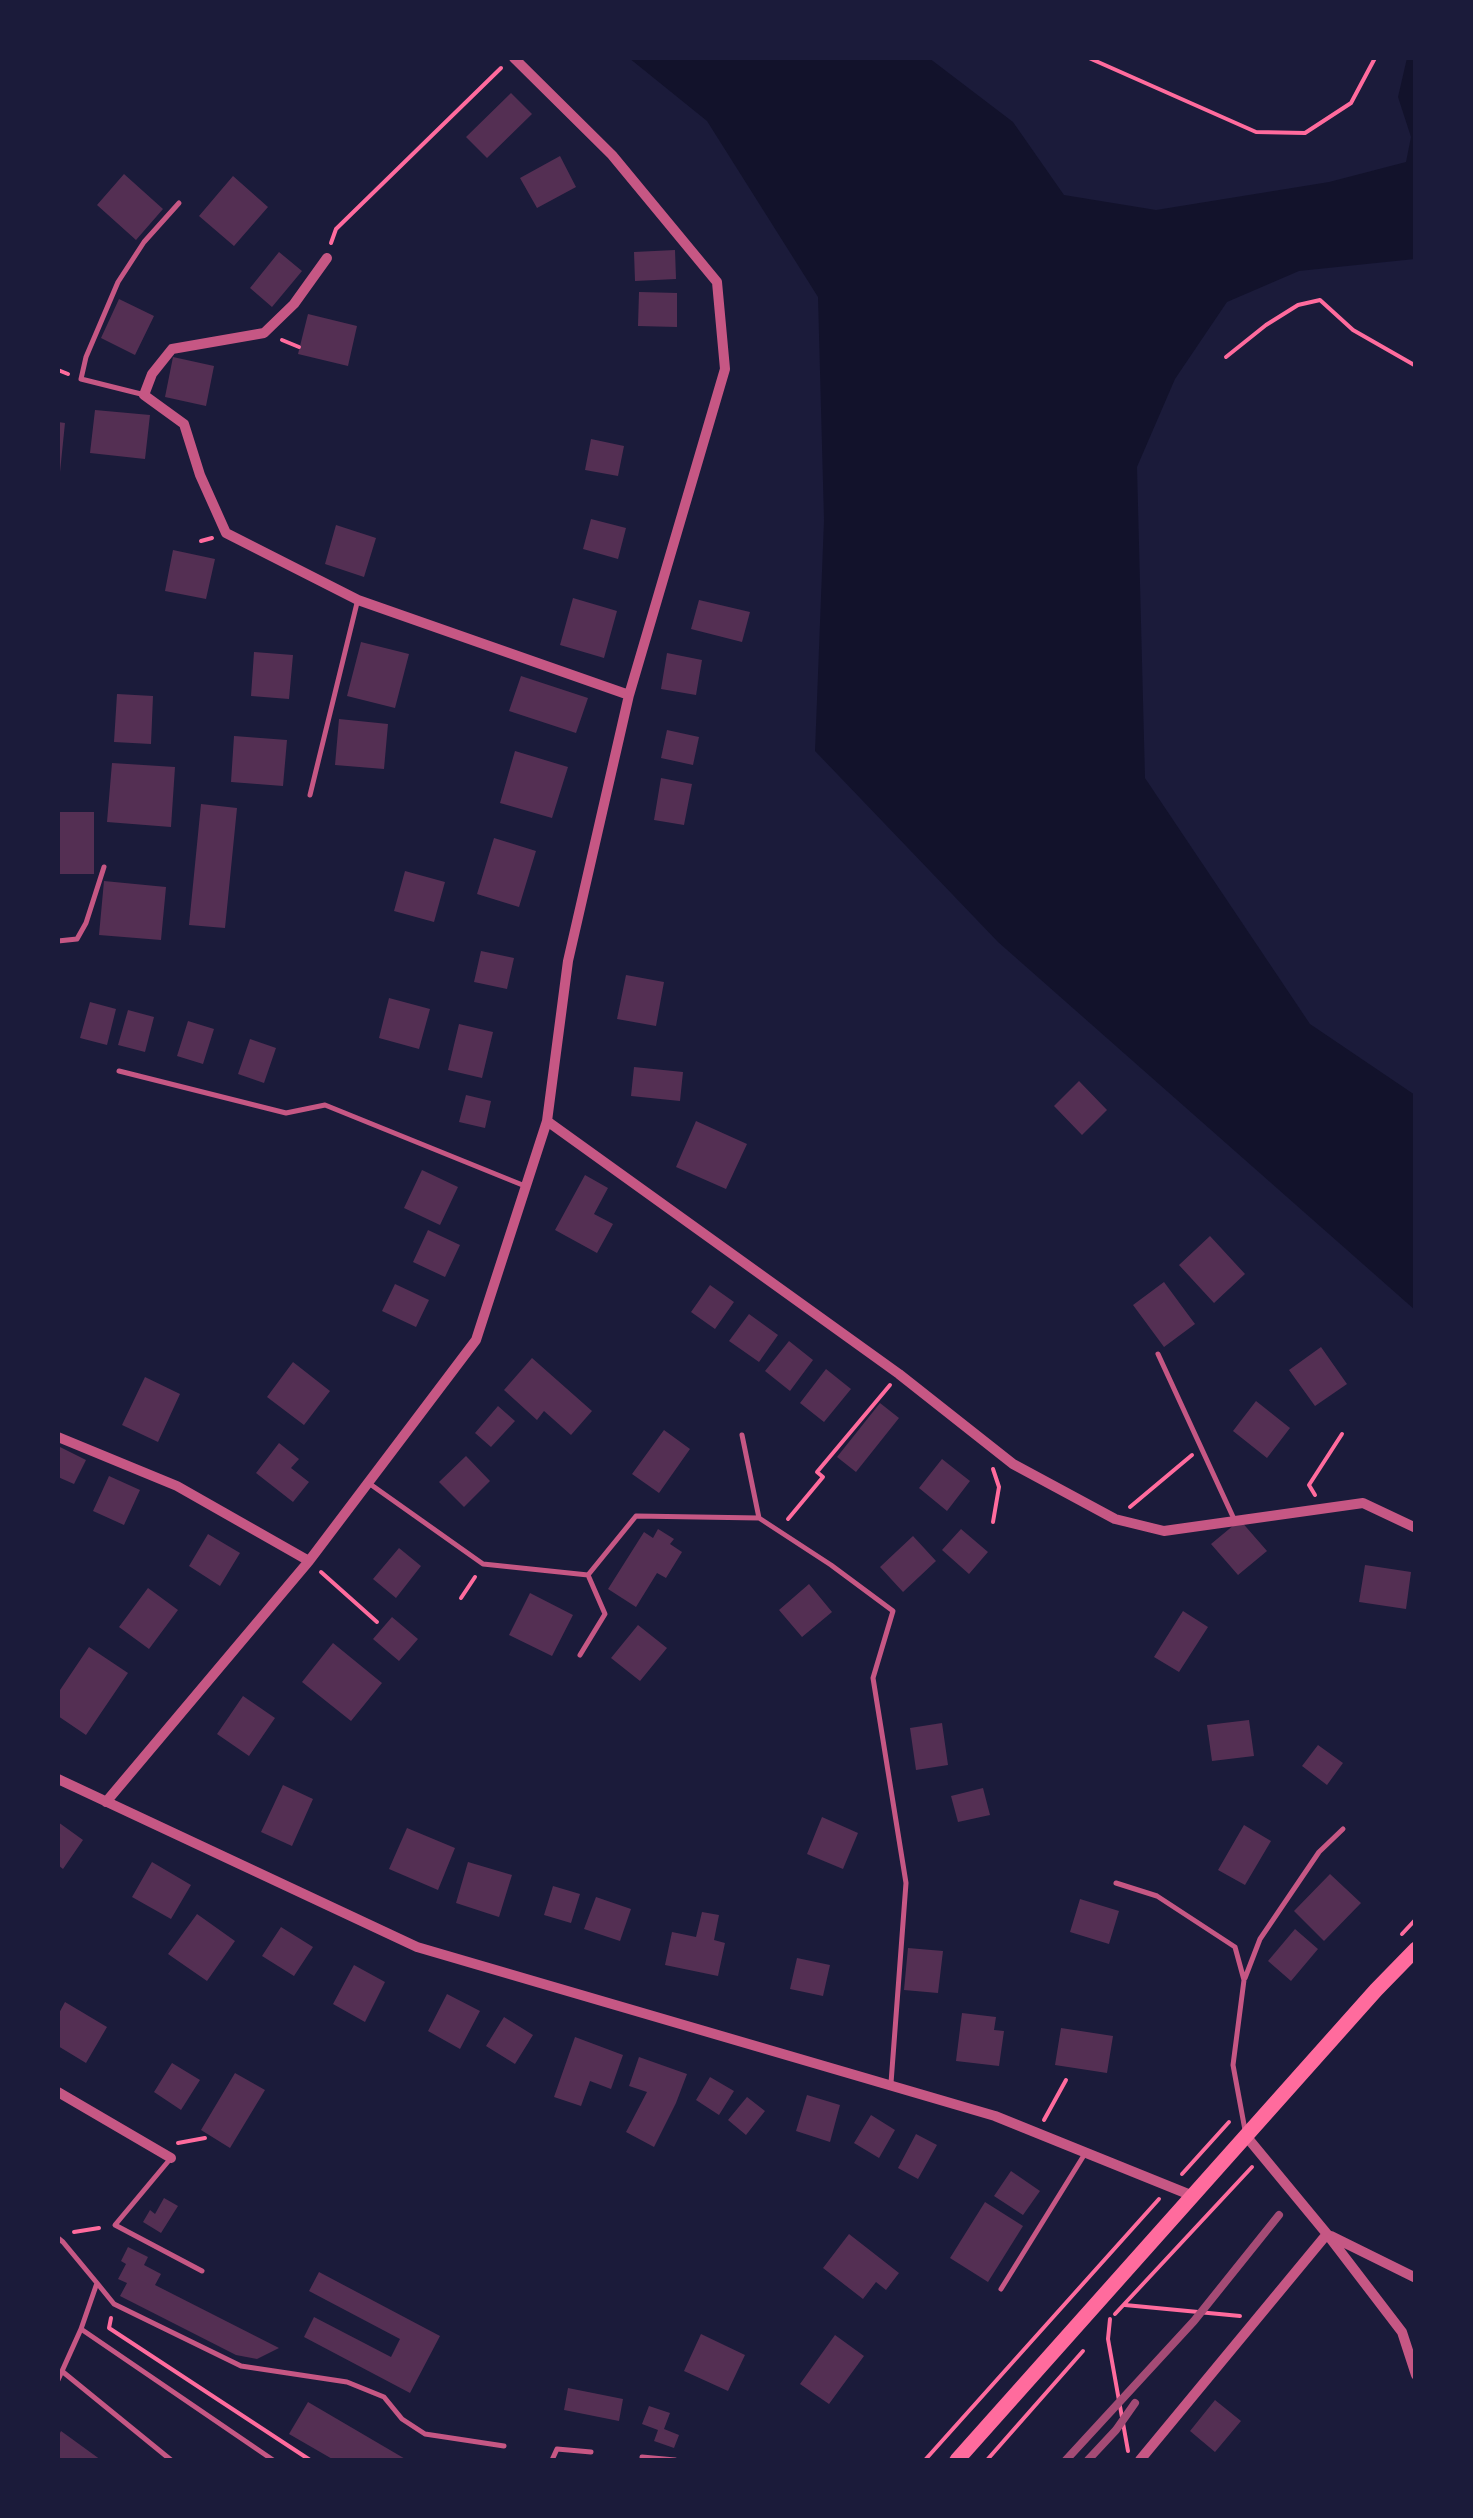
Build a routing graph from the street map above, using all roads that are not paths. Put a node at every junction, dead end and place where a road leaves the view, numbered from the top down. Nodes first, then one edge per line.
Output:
1 (513, 58) edge
2 (178, 203) dead end
3 (327, 258) road end
4 (144, 395) junction
5 (358, 600) junction
6 (629, 695) junction
7 (310, 795) dead end
8 (104, 866) dead end
9 (58, 941) edge
10 (119, 1071) dead end
11 (547, 1121) junction
12 (527, 1187) junction
13 (1158, 1354) dead end
14 (742, 1434) dead end
15 (58, 1436) edge
16 (368, 1482) junction
17 (760, 1518) junction
18 (1234, 1520) junction
19 (1416, 1528) edge
20 (308, 1560) junction
21 (588, 1575) junction
22 (580, 1654) dead end
23 (58, 1779) edge
24 (106, 1802) junction
25 (1343, 1829) dead end
26 (1116, 1883) dead end
27 (1416, 1949) edge
28 (1244, 1980) junction
29 (891, 2086) junction
30 (58, 2092) edge
31 (1246, 2136) junction
32 (1086, 2152) junction
33 (172, 2158) joint
34 (1193, 2196) junction
35 (1327, 2234) junction
36 (60, 2240) edge
37 (202, 2271) dead end
38 (1416, 2278) edge
39 (97, 2283) junction
40 (1001, 2289) dead end
41 (81, 2329) junction
42 (63, 2372) junction
43 (1416, 2375) edge
44 (58, 2380) edge
45 (504, 2446) dead end
46 (591, 2452) dead end
47 (642, 2457) dead end
48 (170, 2460) edge
49 (273, 2460) edge
50 (552, 2460) edge
51 (675, 2460) edge
52 (957, 2460) edge
53 (1140, 2460) edge

1 - 6 street
2 - 4 lane
3 - 4 street
4 - 5 street
5 - 6 street
5 - 7 lane
6 - 11 street
8 - 9 lane
10 - 12 lane
11 - 12 street
11 - 18 street
12 - 16 street
13 - 18 lane
14 - 17 lane
15 - 20 street
16 - 20 street
16 - 21 lane
17 - 21 lane
17 - 29 lane
18 - 19 street
20 - 24 street
21 - 22 lane
23 - 24 street
24 - 29 street
25 - 28 lane
26 - 28 lane
27 - 31 main road
28 - 31 lane
29 - 32 street
30 - 33 street
31 - 34 main road
31 - 35 street
32 - 34 street
32 - 40 lane
33 - 37 lane
34 - 52 main road
35 - 38 street
35 - 43 street
35 - 53 street
36 - 39 lane
39 - 41 lane
39 - 45 lane
41 - 42 lane
41 - 49 lane
42 - 44 lane
42 - 48 lane
46 - 50 lane
47 - 51 lane

